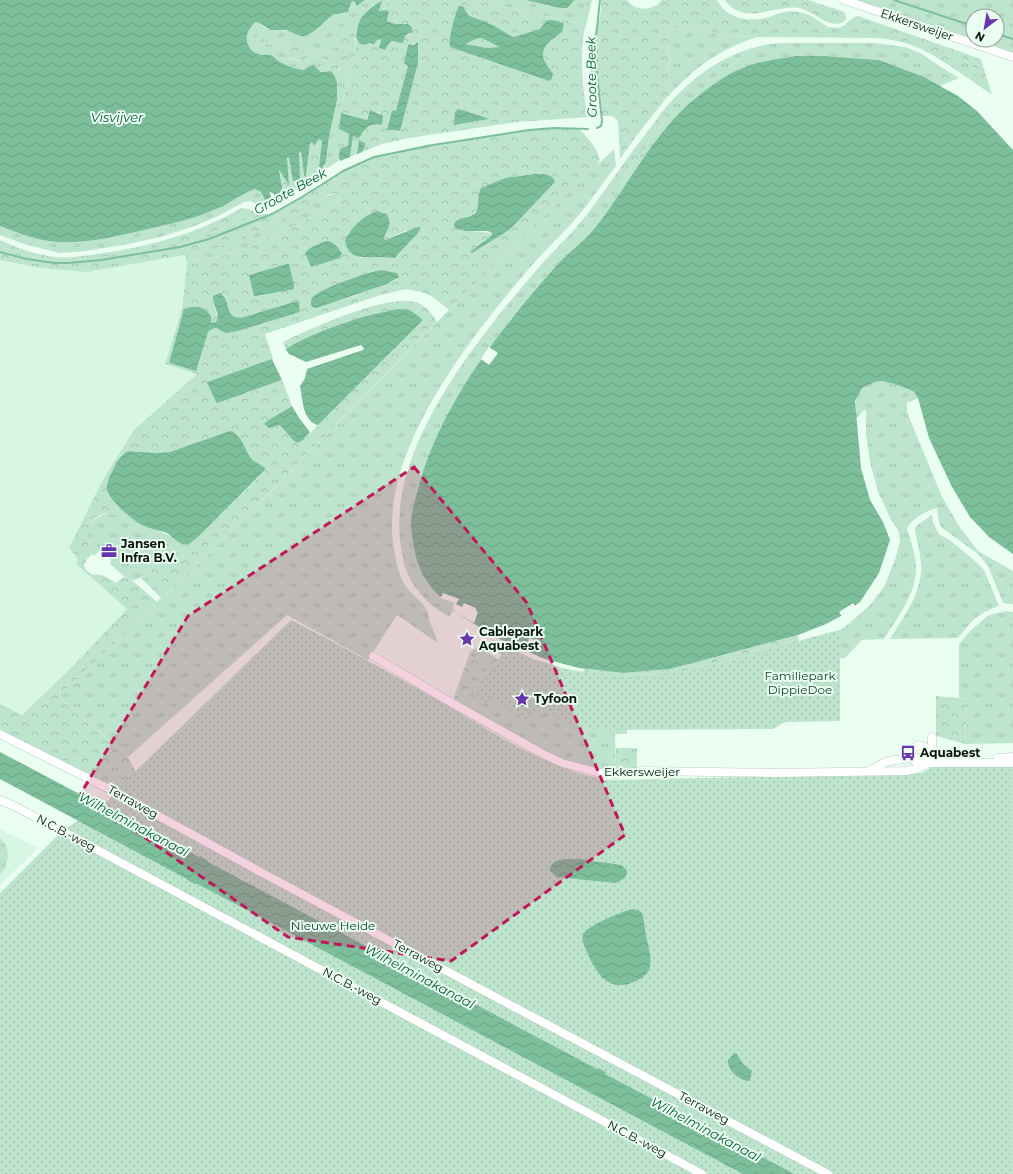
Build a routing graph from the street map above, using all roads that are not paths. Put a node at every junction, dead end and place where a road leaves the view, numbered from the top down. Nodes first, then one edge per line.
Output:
1 (844, 0) edge
2 (1013, 57) edge
3 (373, 656) dead end
4 (0, 734) edge
5 (932, 737) dead end
6 (932, 754) junction
7 (1013, 757) edge
8 (912, 758) junction
9 (1013, 763) edge
10 (922, 764) junction
11 (868, 771) junction
12 (0, 800) edge
13 (702, 1174) edge
14 (828, 1174) edge

1 - 2 street, Ekkersweijer
3 - 11 street, Ekkersweijer
4 - 14 street, Terraweg
5 - 6 street
6 - 7 street, Ekkersweijer
6 - 8 street, Ekkersweijer
6 - 8 street, Ekkersweijer
8 - 10 street
8 - 11 street, Ekkersweijer
9 - 10 street, Ekkersweijer
10 - 11 street, Ekkersweijer
12 - 13 street, N.C.B.-weg

